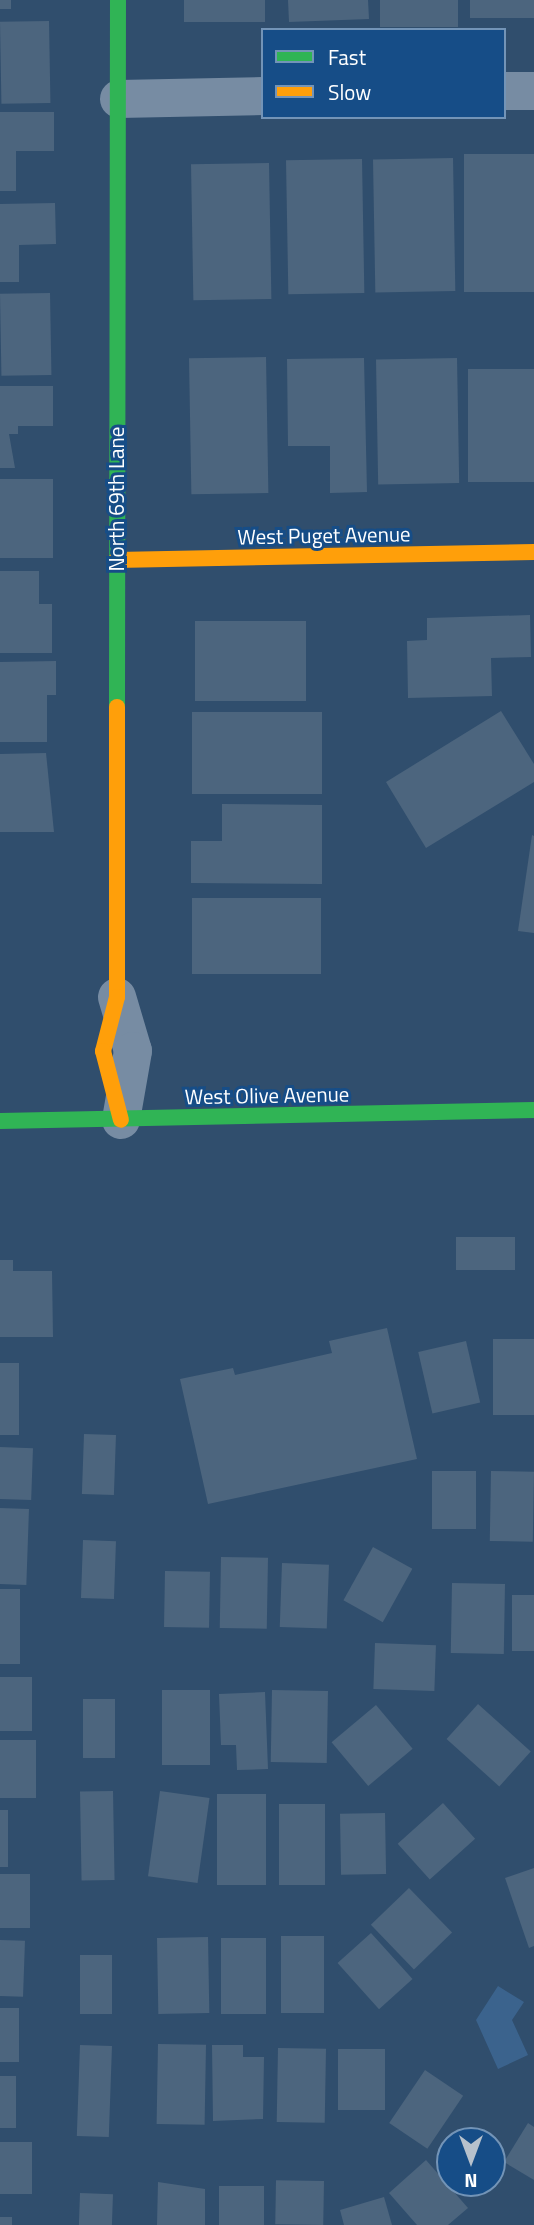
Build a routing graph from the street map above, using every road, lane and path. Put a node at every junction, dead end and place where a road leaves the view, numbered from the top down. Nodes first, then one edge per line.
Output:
1 (118, 0) edge
2 (506, 91) edge
3 (534, 91) edge
4 (261, 96) edge
5 (119, 99) junction
6 (534, 552) edge
7 (116, 560) junction
8 (117, 998) joint
9 (534, 1110) edge
10 (121, 1119) junction
11 (0, 1121) edge

1 - 5 street, North 69th Lane
2 - 3 street
4 - 5 street
5 - 7 street, North 69th Lane
6 - 7 street, West Puget Avenue
7 - 8 street, North 69th Lane
8 - 10 street, North 69th Lane
9 - 10 street, West Olive Avenue
10 - 11 street, West Olive Avenue

